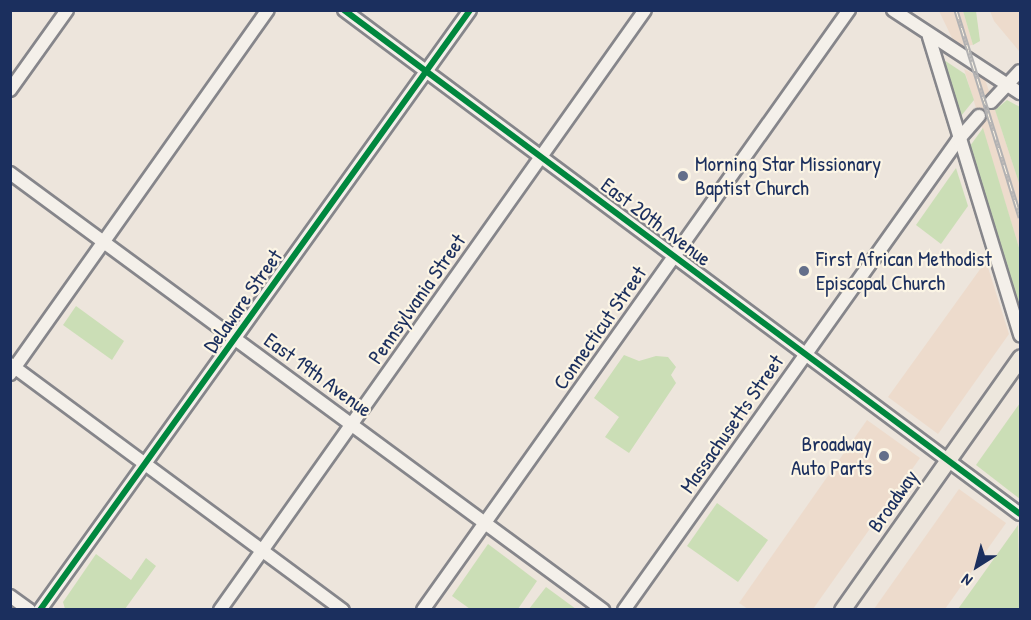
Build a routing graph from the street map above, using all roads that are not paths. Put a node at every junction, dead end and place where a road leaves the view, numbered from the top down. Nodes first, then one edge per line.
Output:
1 (67, 10) edge
2 (268, 10) edge
3 (344, 10) edge
4 (470, 10) edge
5 (645, 10) edge
6 (849, 10) edge
7 (893, 10) edge
8 (929, 37) junction
9 (425, 71) junction
10 (1020, 71) edge
11 (1010, 86) junction
12 (10, 90) edge
13 (1020, 93) edge
14 (991, 102) dead end
15 (979, 116) dead end
16 (958, 140) junction
17 (541, 157) junction
18 (10, 173) edge
19 (104, 242) junction
20 (674, 256) junction
21 (1020, 335) edge
22 (236, 339) junction
23 (806, 354) junction
24 (1020, 358) edge
25 (12, 369) edge
26 (352, 424) junction
27 (948, 460) junction
28 (147, 464) junction
29 (1020, 514) edge
30 (486, 523) junction
31 (263, 550) junction
32 (10, 596) edge
33 (29, 609) edge
34 (40, 609) edge
35 (220, 609) edge
36 (343, 609) edge
37 (423, 609) edge
38 (603, 609) edge
39 (624, 609) edge
40 (842, 609) edge

1 - 12 street
2 - 19 street
3 - 9 street, East 20th Avenue
4 - 9 street, Delaware Street
5 - 17 street, Pennsylvania Street
6 - 20 street, Connecticut Street
7 - 8 street
8 - 11 street
8 - 16 street
9 - 17 street, East 20th Avenue
9 - 22 street, Delaware Street
10 - 11 street
11 - 13 street
11 - 14 street
15 - 16 street, Massachusetts Street
16 - 21 street
16 - 23 street, Massachusetts Street
17 - 20 street, East 20th Avenue
17 - 26 street, Pennsylvania Street
18 - 19 street, East 19th Avenue
19 - 22 street, East 19th Avenue
19 - 25 street
20 - 23 street, East 20th Avenue
20 - 30 street, Connecticut Street
22 - 26 street, East 19th Avenue
22 - 28 street, Delaware Street
23 - 27 street, East 20th Avenue
23 - 39 street, Massachusetts Street
24 - 27 main road, Broadway
25 - 28 street
26 - 30 street, East 19th Avenue
26 - 31 street, Pennsylvania Street
27 - 29 street, East 20th Avenue
27 - 40 main road, Broadway
28 - 31 street
28 - 34 street, Delaware Street
30 - 37 street, Connecticut Street
30 - 38 street, East 19th Avenue
31 - 35 street, Pennsylvania Street
31 - 36 street
32 - 33 street

